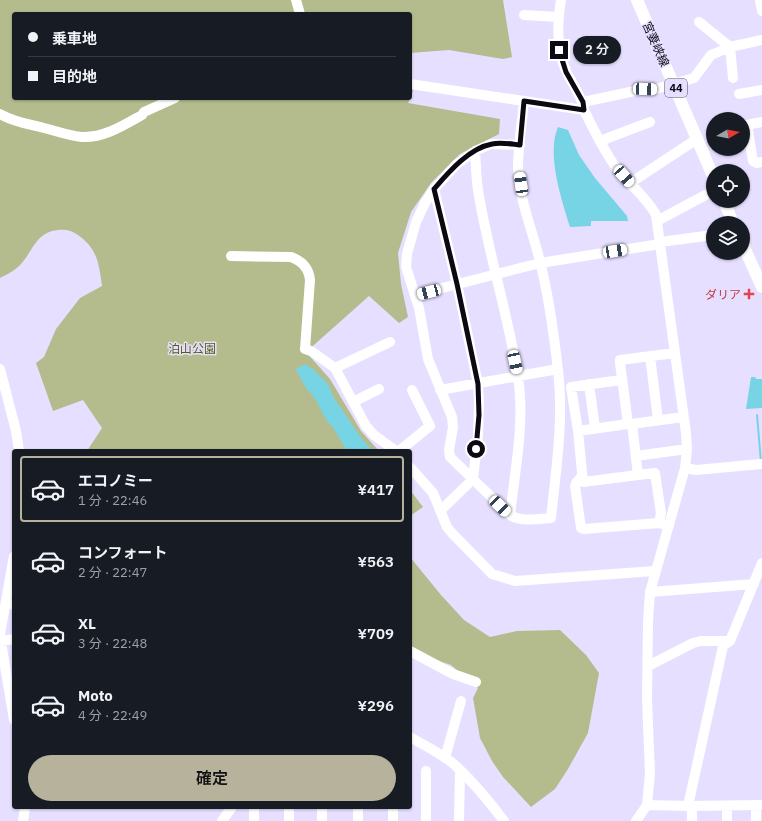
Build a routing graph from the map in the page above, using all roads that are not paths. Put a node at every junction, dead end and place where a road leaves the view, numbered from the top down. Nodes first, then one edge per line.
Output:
1 (296, 0) edge
2 (561, 0) edge
3 (637, 0) edge
4 (760, 0) edge
5 (762, 11) edge
6 (299, 12) edge
7 (524, 15) dead end
8 (558, 17) junction
9 (699, 22) dead end
10 (762, 40) edge
11 (730, 47) junction
12 (733, 78) dead end
13 (412, 84) edge
14 (674, 84) junction
15 (762, 90) edge
16 (739, 94) dead end
17 (171, 100) edge
18 (524, 101) junction
19 (584, 106) junction
20 (0, 114) edge
21 (650, 122) dead end
22 (762, 122) edge
23 (697, 139) junction
24 (600, 141) junction
25 (520, 145) junction
26 (475, 151) junction
27 (762, 162) edge
28 (708, 164) edge
29 (630, 183) junction
30 (434, 189) junction
31 (706, 195) edge
32 (657, 221) junction
33 (706, 236) edge
34 (660, 243) junction
35 (231, 256) dead end
36 (750, 260) edge
37 (540, 263) junction
38 (496, 274) junction
39 (457, 284) junction
40 (762, 287) edge
41 (415, 295) junction
42 (390, 342) dead end
43 (675, 353) junction
44 (650, 356) junction
45 (335, 368) junction
46 (0, 369) edge
47 (558, 369) junction
48 (518, 377) junction
49 (621, 380) junction
50 (478, 384) junction
51 (589, 384) junction
52 (379, 389) dead end
53 (412, 390) dead end
54 (440, 390) junction
55 (353, 402) junction
56 (683, 417) junction
57 (658, 420) junction
58 (630, 424) junction
59 (596, 428) junction
60 (578, 431) junction
61 (20, 449) edge
62 (394, 449) edge
63 (400, 449) edge
64 (687, 449) junction
65 (636, 456) junction
66 (761, 464) edge
67 (685, 468) junction
68 (412, 469) edge
69 (638, 475) junction
70 (582, 476) junction
71 (470, 482) junction
72 (441, 510) junction
73 (510, 515) junction
74 (664, 525) junction
75 (762, 564) edge
76 (655, 572) junction
77 (754, 584) junction
78 (12, 589) edge
79 (650, 592) junction
80 (11, 605) edge
81 (0, 637) edge
82 (12, 639) edge
83 (730, 641) junction
84 (412, 653) edge
85 (648, 666) junction
86 (476, 682) dead end
87 (461, 701) dead end
88 (12, 708) edge
89 (412, 738) edge
90 (445, 758) junction
91 (426, 771) dead end
92 (460, 771) junction
93 (646, 805) junction
94 (759, 805) edge
95 (690, 806) junction
96 (727, 806) junction
97 (25, 809) edge
98 (231, 809) edge
99 (254, 809) edge
100 (289, 809) edge
101 (322, 809) edge
102 (358, 809) edge
103 (393, 809) edge
104 (23, 821) edge
105 (222, 821) edge
106 (254, 821) edge
107 (289, 821) edge
108 (322, 821) edge
109 (358, 821) edge
110 (393, 821) edge
111 (426, 821) edge
112 (459, 821) edge
113 (504, 821) edge
114 (636, 821) edge
115 (692, 821) edge
116 (727, 821) edge
117 (756, 821) edge

1 - 6 street
2 - 8 street
3 - 14 main road, 宮妻峡線 / 44
4 - 5 street
7 - 8 street
8 - 19 street
9 - 11 street
10 - 11 street
11 - 12 street
11 - 14 street
13 - 18 street
14 - 19 street
14 - 23 main road, 宮妻峡線 / 44
15 - 16 street
17 - 20 street
18 - 19 street
18 - 25 street
19 - 24 street
21 - 24 street
22 - 27 street
23 - 28 main road, 宮妻峡線 / 44
23 - 29 street
24 - 29 street
25 - 26 street
25 - 37 street
26 - 30 street
26 - 38 street
29 - 32 street
30 - 39 street
30 - 41 street
31 - 32 street
32 - 34 street
33 - 34 street
34 - 37 street
34 - 43 street
35 - 45 street
36 - 40 main road
37 - 38 street
37 - 47 street
38 - 39 street
38 - 48 street
39 - 41 street
39 - 50 street
41 - 54 street
42 - 45 street
43 - 44 street
43 - 56 street
44 - 49 street
44 - 57 street
45 - 55 street
46 - 61 street
47 - 48 street
47 - 73 street
48 - 50 street
48 - 73 street
49 - 51 street
49 - 58 street
50 - 54 street
50 - 71 street
51 - 59 street
51 - 60 street
52 - 55 street
53 - 63 street
54 - 71 street
55 - 62 street
56 - 57 street
56 - 64 street
57 - 58 street
58 - 59 street
58 - 65 street
59 - 60 street
60 - 70 street
64 - 65 street
64 - 67 street
65 - 69 street
66 - 67 street
67 - 74 street
68 - 72 street
69 - 70 street
69 - 74 street
70 - 74 street
71 - 72 street
71 - 73 street
72 - 76 street
74 - 76 street
75 - 77 street
76 - 79 street
77 - 79 street
77 - 83 street
78 - 80 street
79 - 85 street
80 - 81 street
81 - 82 street
81 - 88 street
83 - 85 street
83 - 95 street
84 - 86 street
85 - 93 street
87 - 90 street
89 - 90 street
90 - 92 street
91 - 111 street
92 - 112 street
92 - 113 street
93 - 95 street
93 - 114 street
94 - 96 street
94 - 117 street
95 - 96 street
95 - 115 street
96 - 116 street
97 - 104 street
98 - 105 street
99 - 106 street
100 - 107 street
101 - 108 street
102 - 109 street
103 - 110 street

